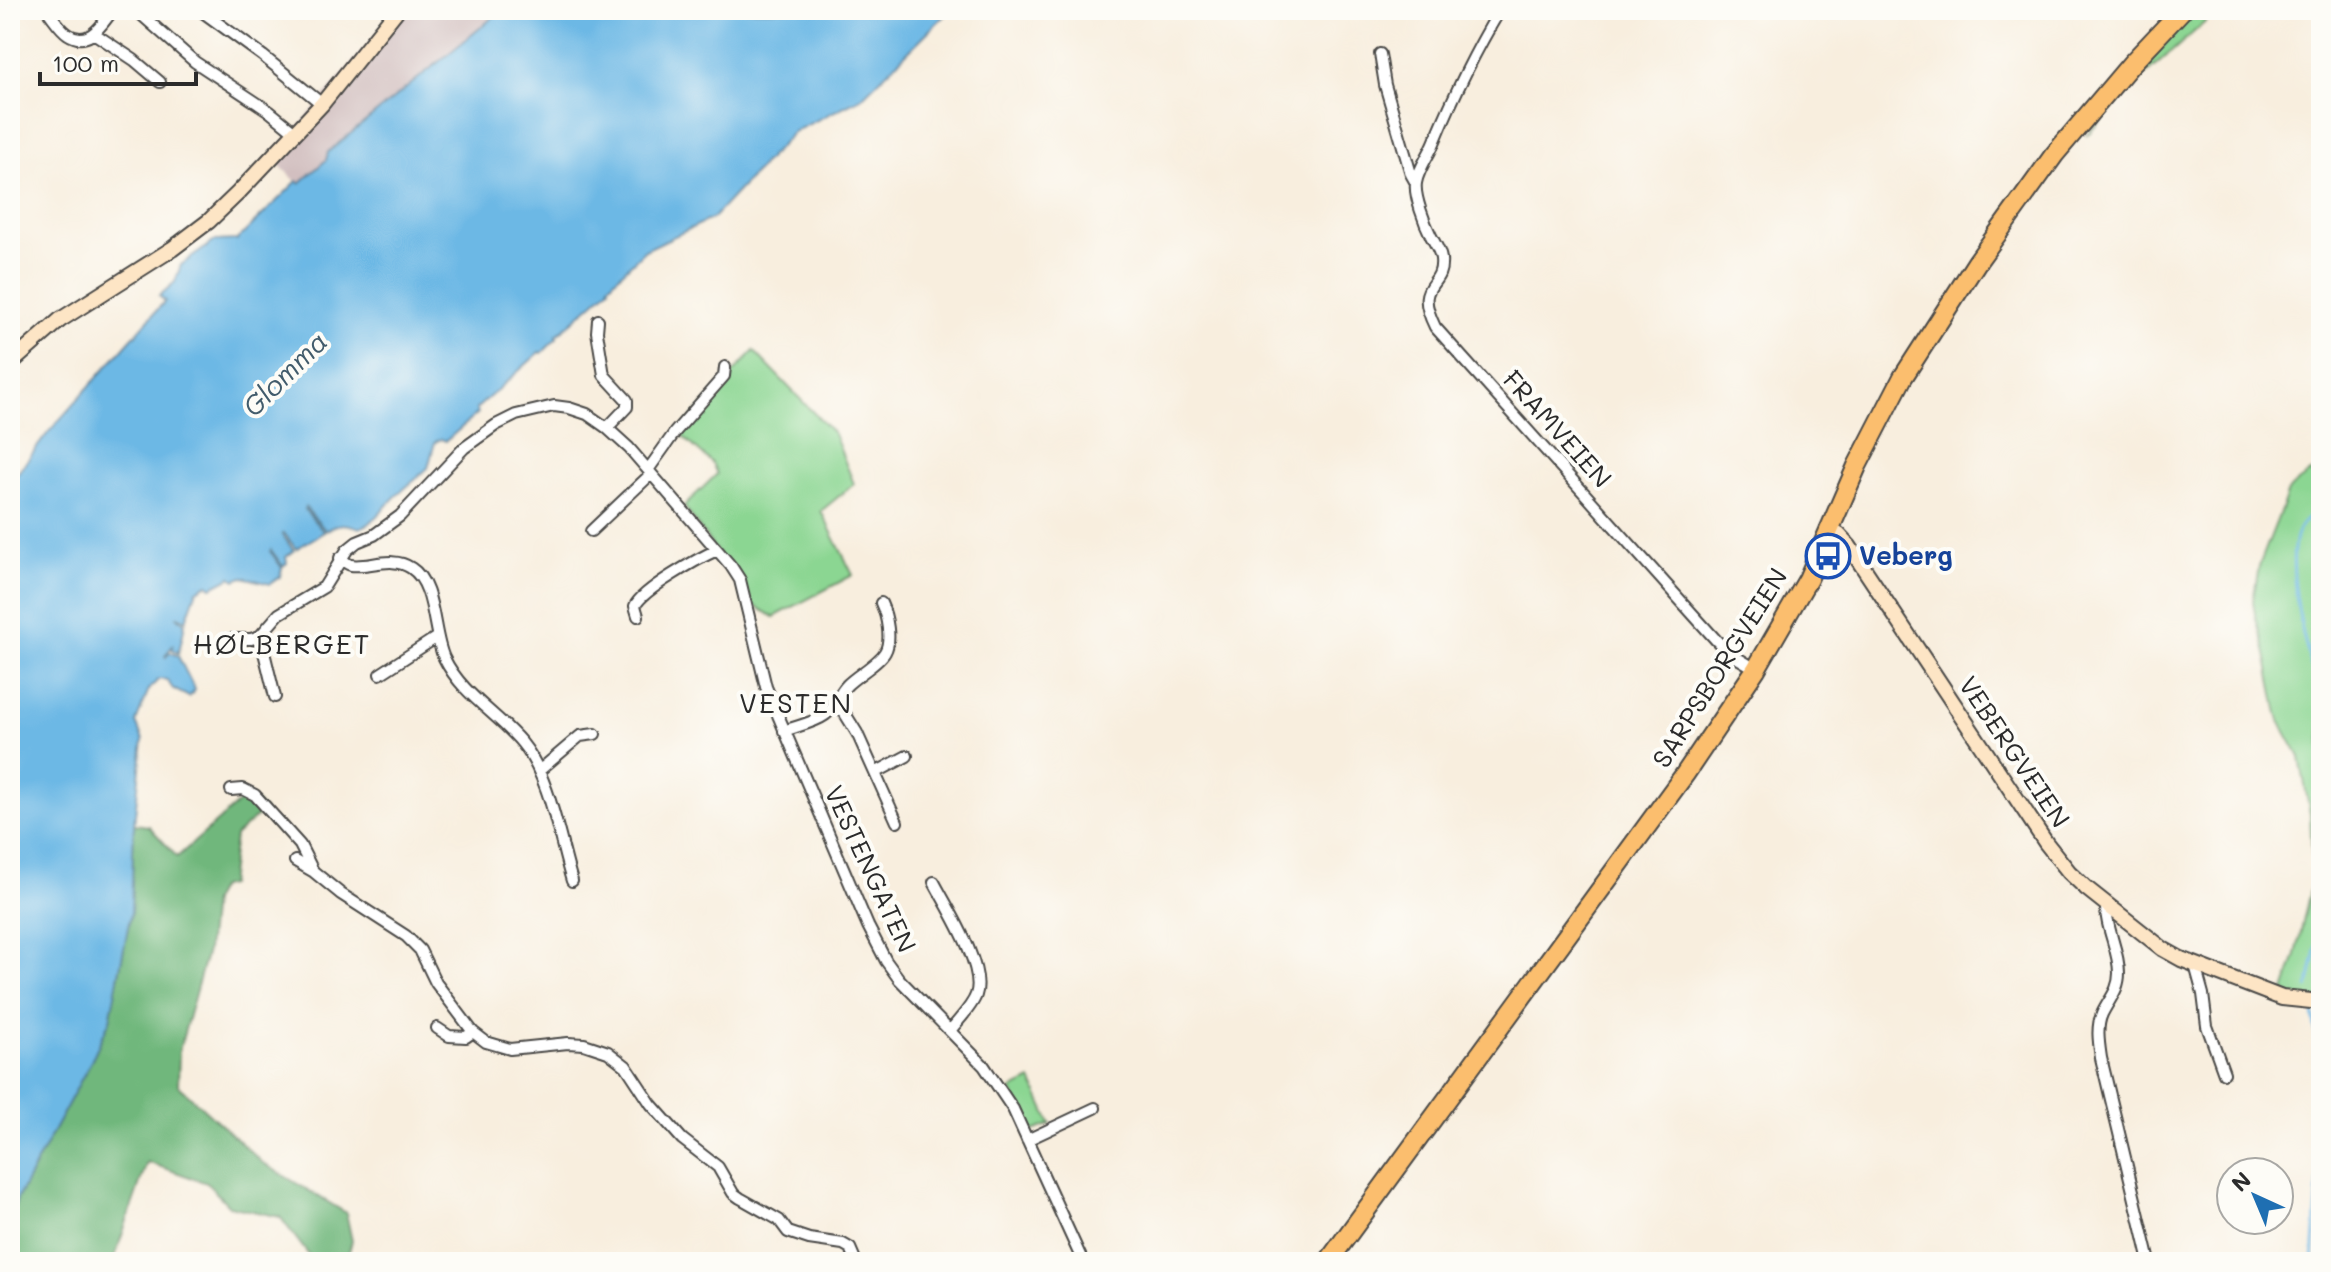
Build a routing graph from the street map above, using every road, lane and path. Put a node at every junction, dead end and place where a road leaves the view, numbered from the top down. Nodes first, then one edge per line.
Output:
1 (47, 10) edge
2 (113, 10) edge
3 (136, 10) edge
4 (200, 10) edge
5 (397, 10) edge
6 (1500, 10) edge
7 (2182, 10) edge
8 (95, 34) junction
9 (1380, 54) dead end
10 (160, 82) dead end
11 (322, 104) junction
12 (296, 133) junction
13 (1416, 183) junction
14 (598, 320) dead end
15 (10, 364) edge
16 (725, 367) dead end
17 (607, 428) junction
18 (649, 472) junction
19 (591, 531) dead end
20 (1830, 531) junction
21 (717, 550) junction
22 (340, 558) junction
23 (881, 603) dead end
24 (638, 616) dead end
25 (260, 636) junction
26 (437, 637) junction
27 (226, 639) dead end
28 (1756, 669) junction
29 (380, 674) dead end
30 (275, 697) dead end
31 (833, 706) junction
32 (784, 731) junction
33 (595, 734) dead end
34 (907, 756) dead end
35 (540, 770) junction
36 (875, 773) junction
37 (231, 790) dead end
38 (897, 822) dead end
39 (295, 861) dead end
40 (314, 872) junction
41 (572, 881) dead end
42 (934, 882) dead end
43 (2106, 904) junction
44 (2195, 965) junction
45 (2321, 1002) edge
46 (437, 1028) dead end
47 (950, 1031) junction
48 (473, 1032) junction
49 (2224, 1073) dead end
50 (1095, 1108) dead end
51 (1027, 1140) junction
52 (856, 1262) edge
53 (1083, 1262) edge
54 (1328, 1262) edge
55 (2150, 1262) edge

1 - 8 street
2 - 8 street
3 - 12 street
4 - 11 street
5 - 11 main road
6 - 13 street
7 - 20 highway, SARPSBORGVEIEN
8 - 10 street
9 - 13 street, FRAMVEIEN
11 - 12 main road
12 - 15 main road
13 - 28 street, FRAMVEIEN
14 - 17 street
16 - 18 street
17 - 18 street, VESTENGATEN
17 - 22 street, VESTENGATEN
18 - 19 street
18 - 21 street, VESTENGATEN
20 - 28 highway, SARPSBORGVEIEN
20 - 43 main road, VEBERGVEIEN
21 - 24 street
21 - 32 street, VESTENGATEN
22 - 25 street, VESTENGATEN
22 - 26 street
23 - 31 street
25 - 27 street
25 - 30 street
26 - 29 street
26 - 35 street
28 - 54 highway, SARPSBORGVEIEN
31 - 32 street
31 - 36 street
32 - 47 street, VESTENGATEN
33 - 35 street
34 - 36 street
35 - 41 street
36 - 38 street
37 - 40 street
39 - 40 street
40 - 48 street
42 - 47 street
43 - 44 main road, VEBERGVEIEN
43 - 55 street
44 - 45 main road, VEBERGVEIEN
44 - 49 street
46 - 48 street
47 - 51 street, VESTENGATEN
48 - 52 street
50 - 51 street
51 - 53 street, VESTENGATEN

